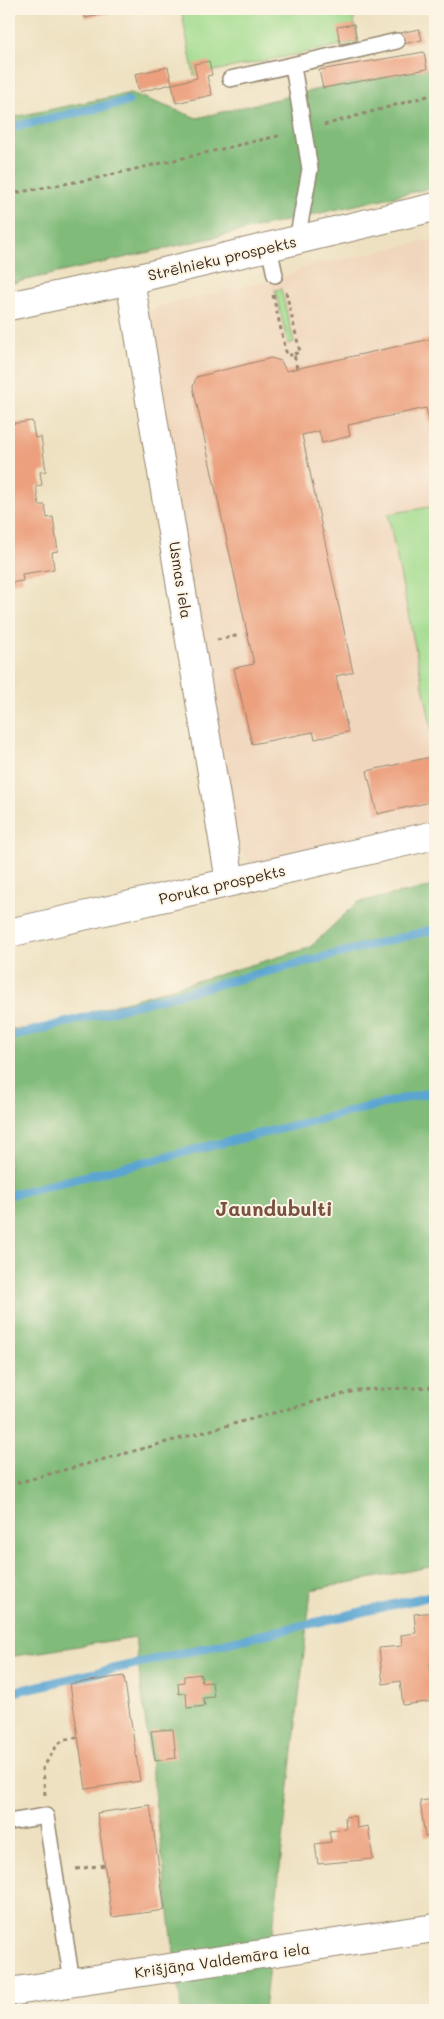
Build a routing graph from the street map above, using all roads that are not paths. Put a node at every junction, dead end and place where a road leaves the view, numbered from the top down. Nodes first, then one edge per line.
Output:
1 (397, 41) dead end
2 (292, 66) junction
3 (230, 79) dead end
4 (435, 207) edge
5 (297, 240) junction
6 (269, 247) junction
7 (275, 275) road end
8 (130, 280) junction
9 (9, 306) edge
10 (435, 835) edge
11 (230, 881) junction
12 (9, 933) edge
13 (9, 1822) edge
14 (435, 1928) edge
15 (72, 1982) junction
16 (9, 1992) edge

1 - 2 lane
2 - 3 lane
2 - 5 lane
4 - 5 street, Strēlnieku prospekts
5 - 6 street, Strēlnieku prospekts
6 - 7 lane
6 - 8 street, Strēlnieku prospekts
8 - 9 street, Strēlnieku prospekts
8 - 11 street, Usmas iela
10 - 11 street, Poruka prospekts
11 - 12 street, Poruka prospekts
13 - 15 lane
14 - 15 street, Krišjāņa Valdemāra iela
15 - 16 street, Krišjāņa Valdemāra iela

